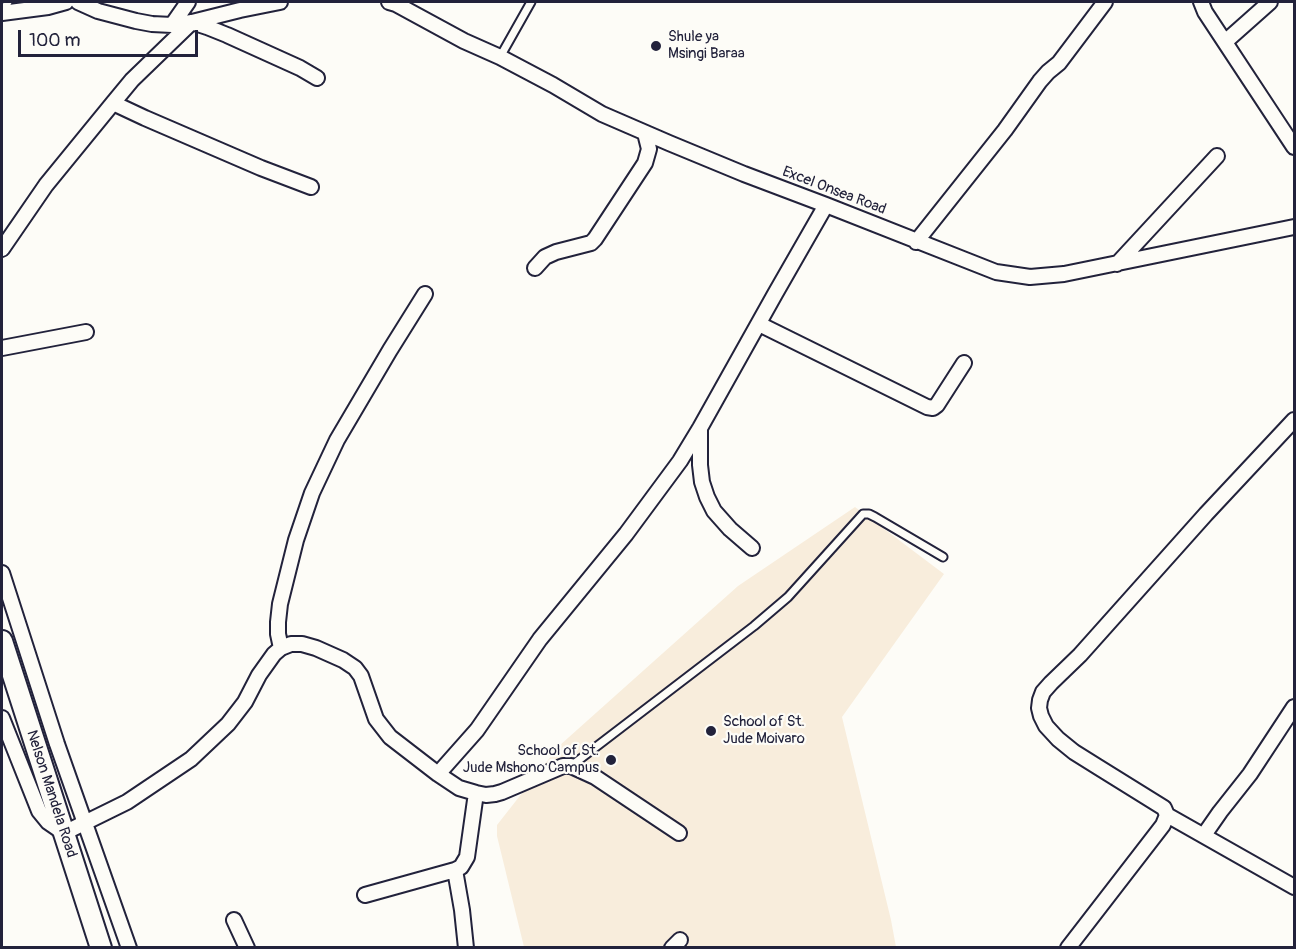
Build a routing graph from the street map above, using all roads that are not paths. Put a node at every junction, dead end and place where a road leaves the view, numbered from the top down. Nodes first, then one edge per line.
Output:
1 (8, 2) edge
2 (66, 2) edge
3 (78, 2) edge
4 (188, 2) edge
5 (280, 2) edge
6 (395, 2) edge
7 (531, 2) edge
8 (1105, 2) edge
9 (1201, 2) edge
10 (1270, 2) edge
11 (2, 13) edge
12 (192, 22) junction
13 (172, 24) junction
14 (1225, 42) junction
15 (500, 57) junction
16 (317, 78) dead end
17 (113, 103) junction
18 (645, 133) junction
19 (1294, 147) edge
20 (1217, 156) dead end
21 (311, 187) dead end
22 (826, 205) junction
23 (1294, 227) edge
24 (916, 242) junction
25 (2, 249) edge
26 (1117, 264) junction
27 (535, 268) dead end
28 (424, 294) dead end
29 (759, 324) junction
30 (86, 332) dead end
31 (2, 348) edge
32 (964, 363) dead end
33 (1294, 420) edge
34 (700, 428) junction
35 (752, 548) dead end
36 (944, 557) dead end
37 (2, 573) edge
38 (2, 641) edge
39 (281, 648) junction
40 (1294, 707) edge
41 (2, 718) edge
42 (1290, 726) edge
43 (571, 766) junction
44 (438, 774) junction
45 (476, 793) junction
46 (1167, 815) junction
47 (85, 823) junction
48 (679, 832) dead end
49 (64, 833) junction
50 (1204, 835) junction
51 (456, 870) junction
52 (1294, 887) edge
53 (365, 895) dead end
54 (234, 920) dead end
55 (101, 948) edge
56 (129, 948) edge
57 (247, 948) edge
58 (466, 948) edge
59 (1068, 948) edge

1 - 11 lane
2 - 11 street
3 - 13 street
4 - 13 street
5 - 12 street
6 - 15 street, Excel Onsea Road
7 - 15 lane
8 - 24 street
9 - 14 street
10 - 14 street
12 - 13 street
12 - 16 street
12 - 17 street
14 - 19 street
15 - 18 street, Excel Onsea Road
17 - 21 street
17 - 25 street
18 - 22 street, Excel Onsea Road
18 - 27 street
20 - 26 street
22 - 24 street, Excel Onsea Road
22 - 29 street
23 - 26 street, Excel Onsea Road
24 - 26 street, Excel Onsea Road
28 - 39 street
29 - 32 street
29 - 34 street
30 - 31 street
33 - 46 street
34 - 35 street
34 - 44 street
36 - 43 lane
37 - 47 street
38 - 49 main road, Nelson Mandela Road
39 - 44 street
39 - 47 street
40 - 42 street
41 - 49 street
42 - 50 street
43 - 45 street
43 - 48 street
44 - 45 street
45 - 51 street
46 - 50 street
46 - 59 street
47 - 49 street
47 - 56 street
49 - 55 main road, Nelson Mandela Road
50 - 52 street
51 - 53 street
51 - 58 street
54 - 57 street

